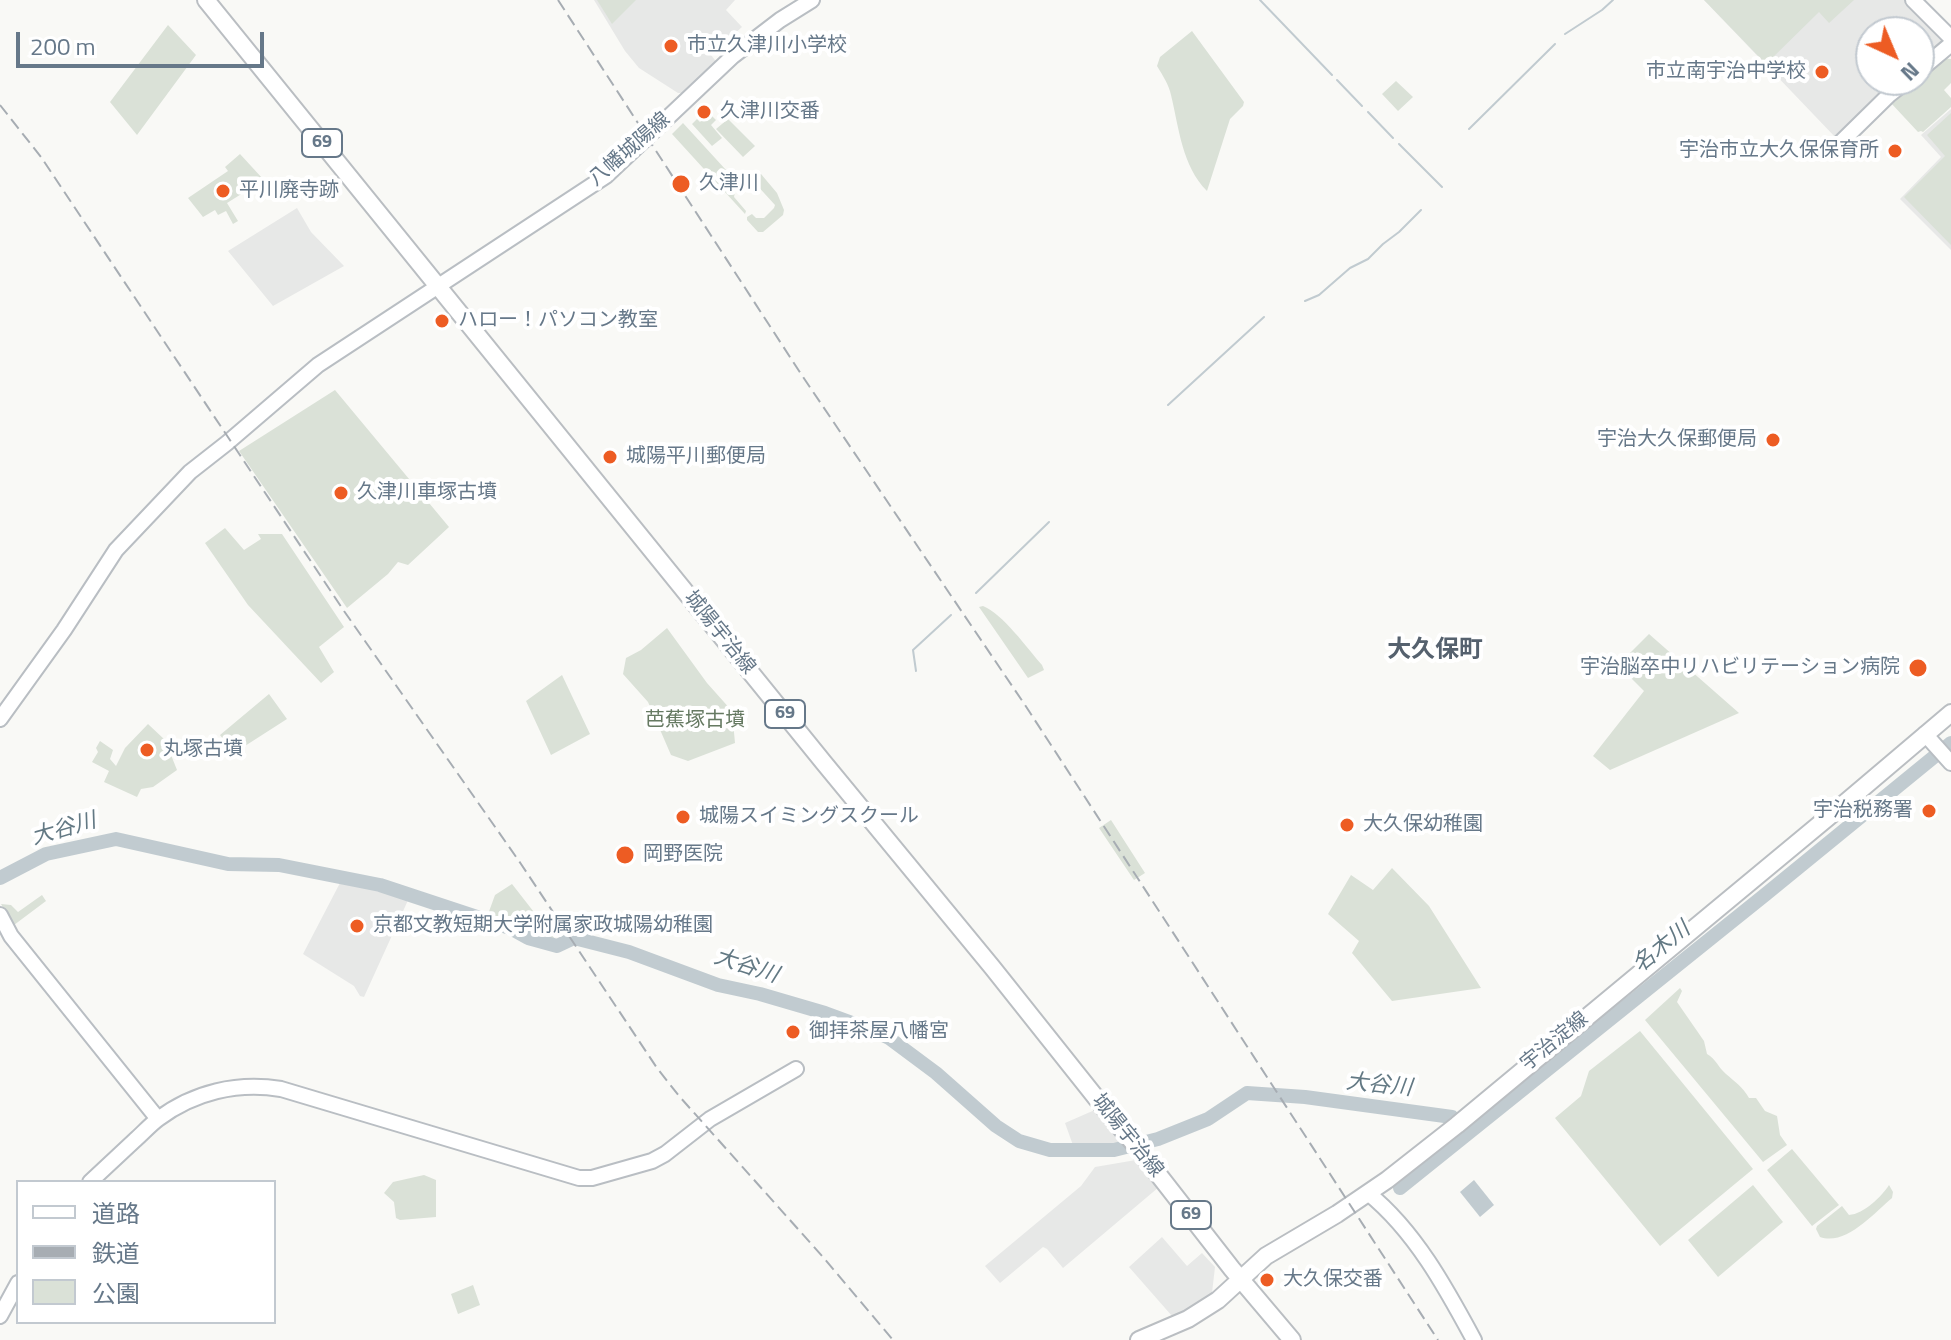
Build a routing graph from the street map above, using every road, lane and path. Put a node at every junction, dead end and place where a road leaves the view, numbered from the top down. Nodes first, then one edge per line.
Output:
1 (206, 0) edge
2 (812, 0) edge
3 (1913, 0) edge
4 (1950, 46) edge
5 (1888, 96) edge
6 (1837, 146) dead end
7 (438, 286) junction
8 (1951, 713) edge
9 (0, 719) edge
10 (1930, 739) junction
11 (1949, 760) edge
12 (0, 915) edge
13 (796, 1069) dead end
14 (158, 1119) junction
15 (92, 1180) edge
16 (1368, 1193) junction
17 (1241, 1280) junction
18 (16, 1287) edge
19 (0, 1316) edge
20 (1139, 1340) edge
21 (1292, 1340) edge
22 (1474, 1340) edge

1 - 7 main road, 城陽宇治線 / 69
2 - 7 street, 八幡城陽線
3 - 4 street
5 - 6 street
7 - 9 street, 八幡城陽線
7 - 17 main road, 城陽宇治線 / 69
8 - 10 main road, 宇治淀線
10 - 11 street
10 - 16 main road, 宇治淀線
12 - 14 street
13 - 14 street
14 - 15 street
16 - 17 main road, 宇治淀線
16 - 22 street
17 - 20 main road, 宇治淀線
17 - 21 main road, 城陽宇治線 / 69
18 - 19 street

